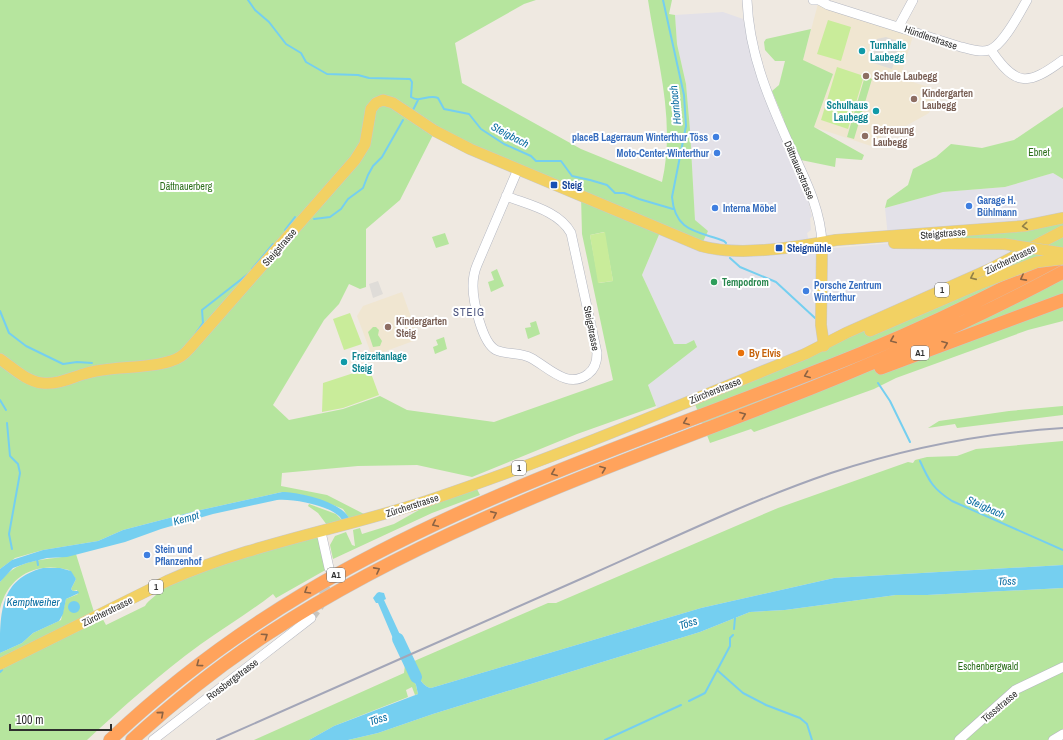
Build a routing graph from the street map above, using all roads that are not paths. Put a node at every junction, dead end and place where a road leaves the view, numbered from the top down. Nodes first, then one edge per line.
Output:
1 (747, 0) edge
2 (813, 0) edge
3 (819, 0) edge
4 (913, 0) edge
5 (1027, 0) edge
6 (899, 26) junction
7 (991, 50) junction
8 (1063, 60) edge
9 (518, 169) junction
10 (506, 196) junction
11 (1063, 218) edge
12 (1063, 232) edge
13 (822, 244) junction
14 (1062, 259) edge
15 (1063, 300) edge
16 (825, 346) junction
17 (0, 359) edge
18 (776, 402) junction
19 (321, 532) junction
20 (329, 568) tunnel mouth
21 (311, 618) tunnel mouth
22 (0, 664) edge
23 (1063, 667) edge
24 (1063, 734) edge
25 (110, 740) edge
26 (132, 740) edge
27 (153, 740) edge
28 (959, 740) edge
29 (1053, 740) edge

1 - 13 street, Dättnauerstrasse
2 - 3 street, Hündlerstrasse
3 - 6 street, Hündlerstrasse
4 - 6 street
5 - 7 street
6 - 7 street, Hündlerstrasse
7 - 8 street
9 - 10 street, Steigstrasse
9 - 13 main road, Steigstrasse
9 - 17 main road, Steigstrasse
10 - 10 street, Steigstrasse
11 -> 13 main road, Steigstrasse
12 -> 16 main road, Zürcherstrasse / 1
13 - 14 main road, Steigstrasse, bridge
13 - 16 main road, Dättnauerstrasse
14 - 16 main road, Zürcherstrasse / 1, bridge
14 - 18 highway, A1
14 -> 25 highway, A1
18 -> 15 highway, A1
16 - 19 main road, Zürcherstrasse / 1
26 -> 18 highway, A1
19 - 20 street
19 - 22 main road, Zürcherstrasse / 1
21 - 27 street, Rossbergstrasse
23 - 28 street, Tössstrasse
24 - 29 street

